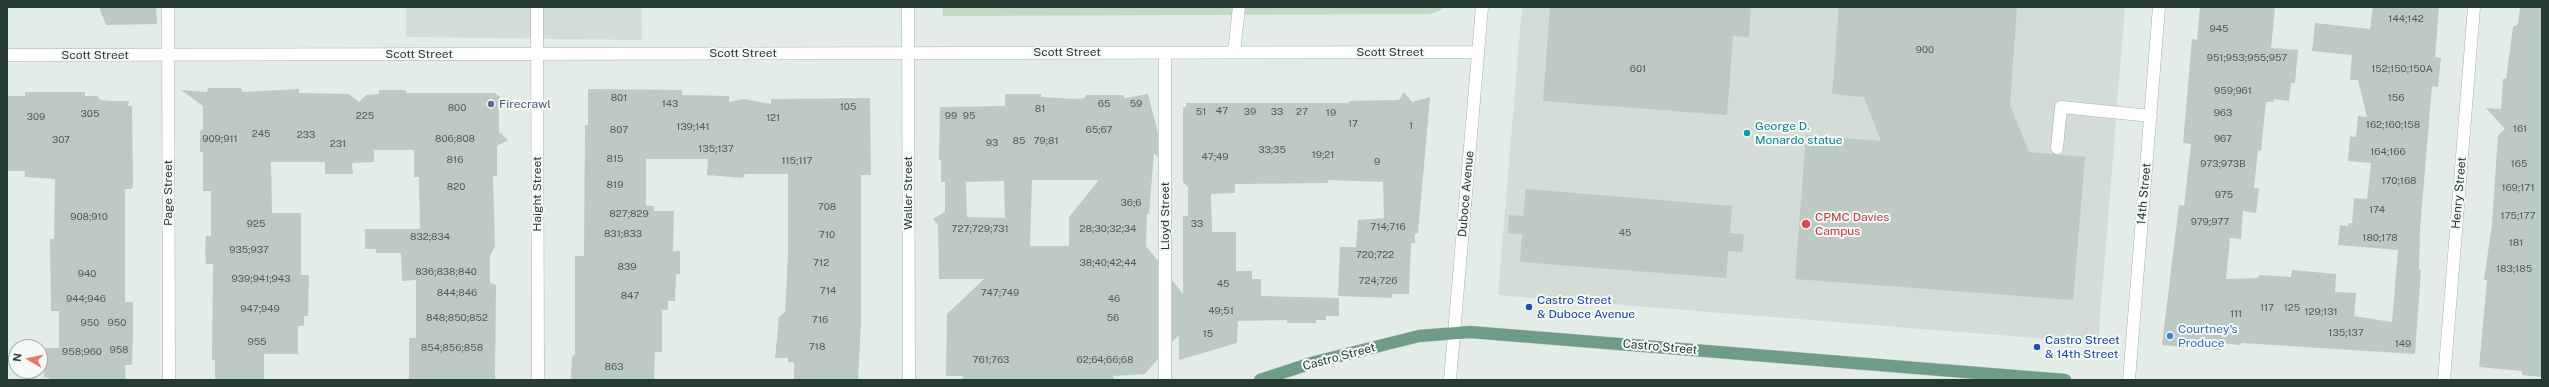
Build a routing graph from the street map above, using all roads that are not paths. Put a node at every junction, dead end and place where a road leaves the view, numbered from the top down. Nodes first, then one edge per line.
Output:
1 (168, 7) edge
2 (537, 7) edge
3 (908, 7) edge
4 (1239, 7) edge
5 (1482, 7) edge
6 (2159, 7) edge
7 (2474, 7) edge
8 (1234, 52) junction
9 (1478, 52) junction
10 (908, 53) junction
11 (1165, 53) junction
12 (168, 54) junction
13 (537, 54) junction
14 (7, 55) edge
15 (2151, 116) junction
16 (2057, 148) dead end
17 (1454, 332) junction
18 (169, 380) edge
19 (538, 380) edge
20 (909, 380) edge
21 (1165, 380) edge
22 (1260, 380) edge
23 (1450, 380) edge
24 (2065, 380) edge
25 (2129, 380) edge
26 (2444, 380) edge

1 - 12 street, Page Street
2 - 13 street, Haight Street
3 - 10 street, Waller Street
4 - 8 street
5 - 9 street, Duboce Avenue
6 - 15 street, 14th Street
7 - 26 street, Henry Street
8 - 9 street, Scott Street
8 - 11 street, Scott Street
9 - 17 street, Duboce Avenue
10 - 11 street, Scott Street
10 - 13 street, Scott Street
10 - 20 street, Waller Street
11 - 21 street, Lloyd Street
12 - 13 street, Scott Street
12 - 14 street, Scott Street
12 - 18 street, Page Street
13 - 19 street, Haight Street
15 - 16 street
15 - 25 street, 14th Street
17 - 22 main road, Castro Street
17 - 23 street, Duboce Avenue
17 - 24 main road, Castro Street

